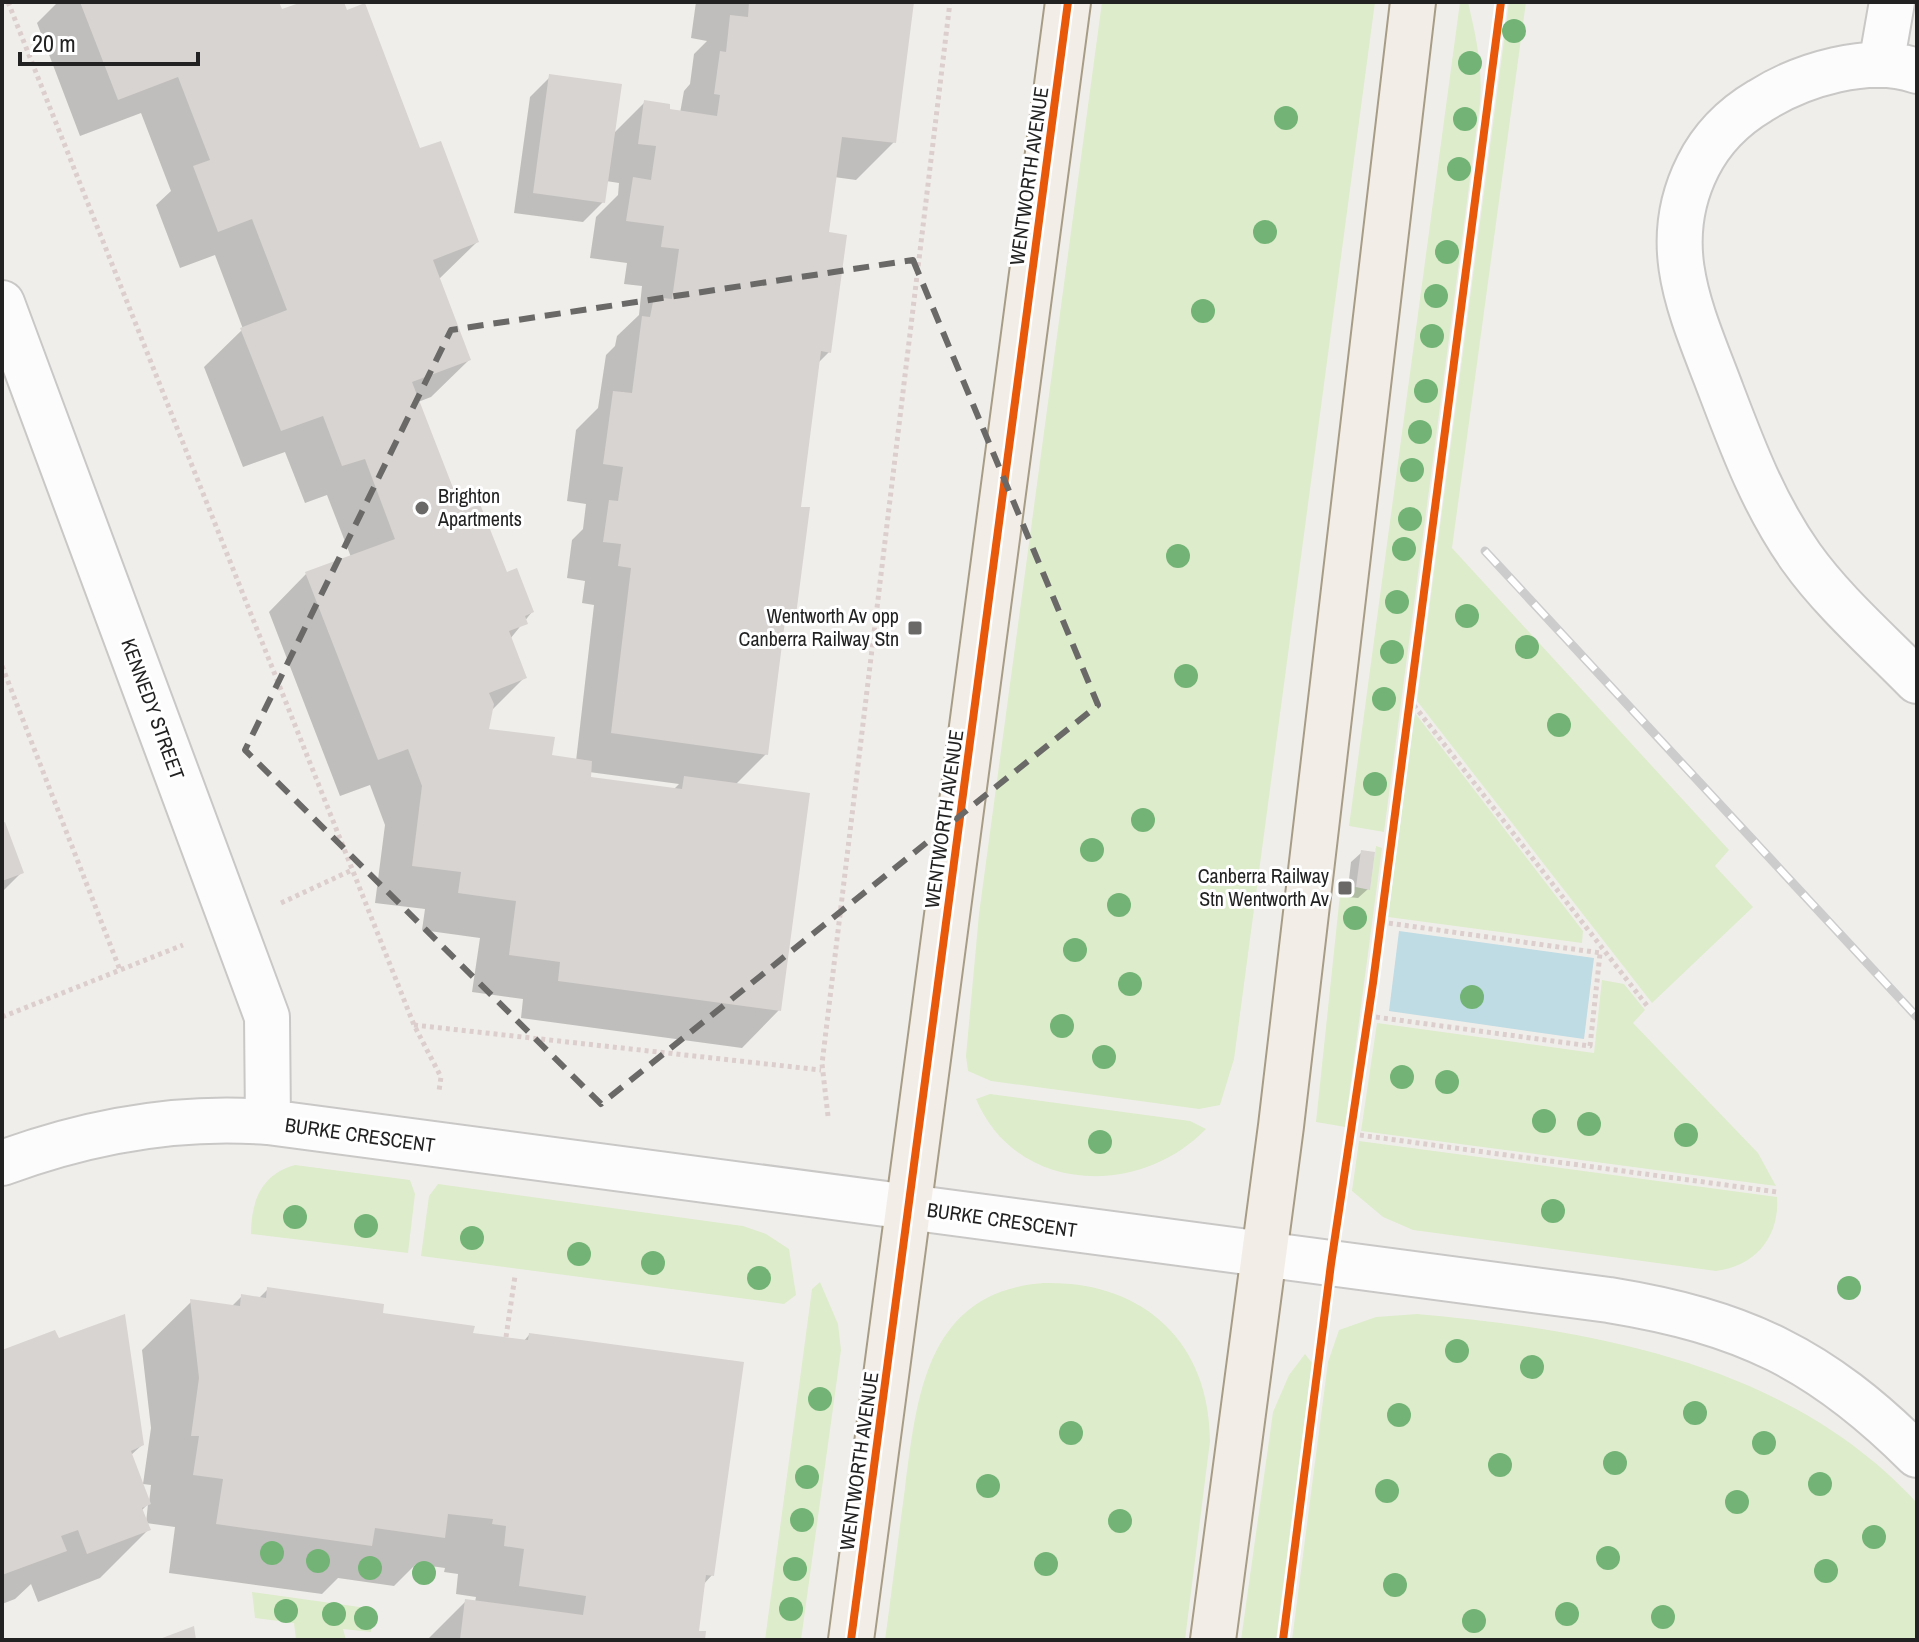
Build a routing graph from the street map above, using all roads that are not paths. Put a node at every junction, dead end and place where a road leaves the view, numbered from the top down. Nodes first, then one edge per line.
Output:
1 (1068, 2) edge
2 (1413, 2) edge
3 (1892, 2) edge
4 (1899, 68) edge
5 (2, 303) edge
6 (1917, 681) edge
7 (268, 1122) junction
8 (2, 1163) edge
9 (909, 1206) junction
10 (1264, 1256) junction
11 (1917, 1455) edge
12 (851, 1640) edge
13 (1213, 1640) edge

1 - 9 main road, WENTWORTH AVENUE
2 - 10 main road
3 - 4 street
4 - 6 street
5 - 7 street, KENNEDY STREET
7 - 8 street, BURKE CRESCENT
7 - 9 street, BURKE CRESCENT
9 - 10 street, BURKE CRESCENT
9 - 12 main road, WENTWORTH AVENUE
10 - 11 street, BURKE CRESCENT
10 - 13 main road

